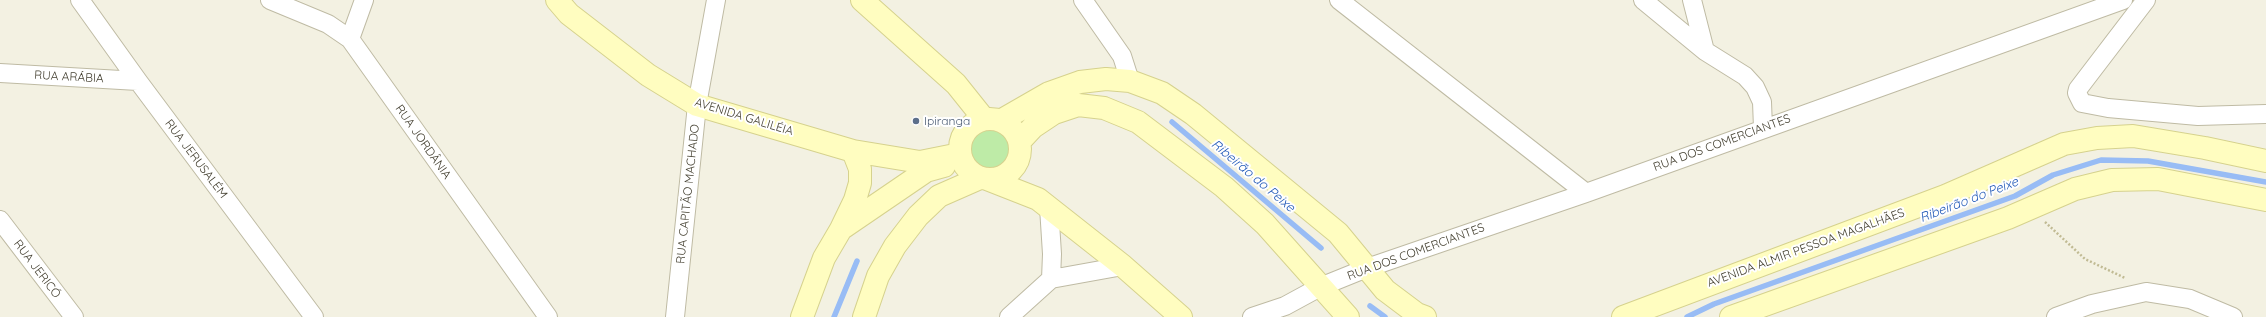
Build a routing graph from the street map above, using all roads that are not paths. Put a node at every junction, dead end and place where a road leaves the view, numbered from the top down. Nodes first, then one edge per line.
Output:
1 (80, 0) edge
2 (270, 0) edge
3 (364, 0) edge
4 (557, 0) edge
5 (716, 0) edge
6 (1083, 0) edge
7 (1339, 0) edge
8 (1645, 0) edge
9 (1692, 0) edge
10 (2123, 0) edge
11 (2146, 0) edge
12 (867, 2) edge
13 (350, 39) junction
14 (1705, 50) junction
15 (0, 73) edge
16 (138, 81) junction
17 (1130, 81) junction
18 (697, 105) junction
19 (2266, 114) edge
20 (993, 120) junction
21 (1763, 128) junction
22 (1020, 150) junction
23 (853, 151) junction
24 (961, 157) junction
25 (2266, 161) edge
26 (983, 178) junction
27 (1586, 193) junction
28 (2266, 200) edge
29 (1043, 203) junction
30 (0, 220) edge
31 (841, 229) junction
32 (1123, 266) junction
33 (1367, 268) junction
34 (1051, 279) junction
35 (1320, 287) junction
36 (1280, 312) edge
37 (74, 317) edge
38 (314, 317) edge
39 (548, 317) edge
40 (675, 317) edge
41 (802, 317) edge
42 (864, 317) edge
43 (1009, 317) edge
44 (1181, 317) edge
45 (1252, 317) edge
46 (1348, 317) edge
47 (1425, 317) edge
48 (1623, 317) edge
49 (1731, 317) edge
50 (2056, 317) edge
51 (2233, 317) edge

1 - 16 street, RUA JERUSALÉM
2 - 13 street, RUA JORDÂNIA
3 - 13 street
4 - 18 street, AVENIDA GALILÉIA
5 - 18 street, RUA CAPITÃO MACHADO
6 - 17 street
7 - 27 street
8 - 14 street
9 - 14 street
10 - 21 street, RUA DOS COMERCIANTES
11 - 19 street
12 - 20 street
13 - 39 street, RUA JORDÂNIA
14 - 21 street
15 - 16 street, RUA ARÁBIA
16 - 38 street, RUA JERUSALÉM
17 - 20 street
17 - 33 street
18 - 23 street, AVENIDA GALILÉIA
18 - 40 street, RUA CAPITÃO MACHADO
20 - 22 street
20 - 24 street
21 - 27 street, RUA DOS COMERCIANTES
22 - 26 street
22 - 29 street
22 - 35 street
23 - 24 street, AVENIDA GALILÉIA
23 - 31 street
24 - 26 street
24 - 31 street
25 - 48 street, AVENIDA ALMIR PESSOA MAGALHÃES
26 - 29 street
26 - 42 street
27 - 33 street, RUA DOS COMERCIANTES
28 - 49 street
29 - 32 street
29 - 34 street
30 - 37 street, RUA JERICÓ
31 - 41 street
32 - 34 street
32 - 44 street
33 - 35 street, RUA DOS COMERCIANTES
33 - 47 street
34 - 43 street
35 - 36 street, RUA DOS COMERCIANTES
35 - 46 street
36 - 45 street, RUA DOS COMERCIANTES
50 - 51 street

